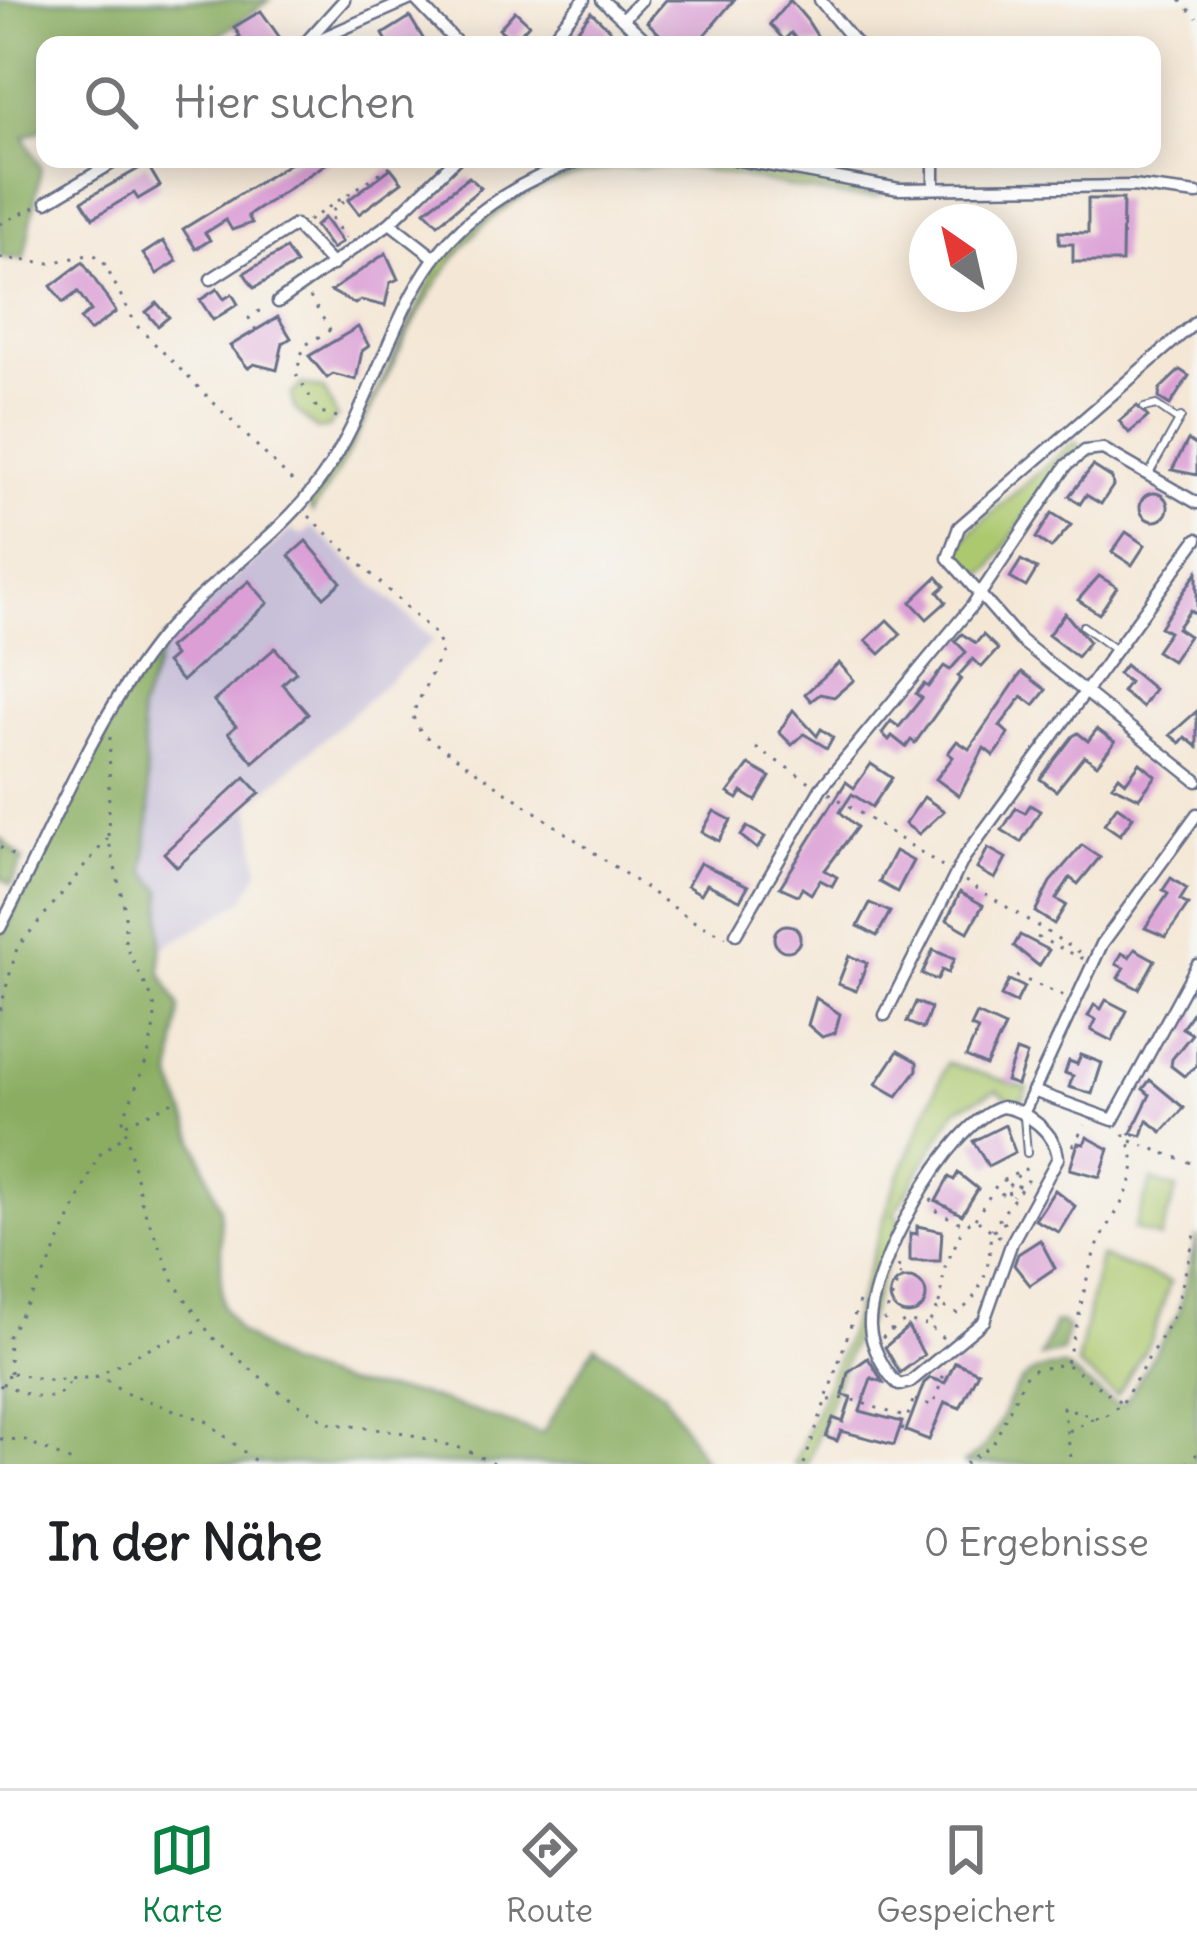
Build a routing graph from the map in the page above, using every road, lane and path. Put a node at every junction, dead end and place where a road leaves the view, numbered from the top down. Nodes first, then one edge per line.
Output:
1 (344, 0) edge
2 (412, 0) edge
3 (584, 0) edge
4 (602, 0) edge
5 (641, 0) edge
6 (820, 0) edge
7 (1180, 0) edge
8 (1197, 18) edge
9 (623, 20) junction
10 (313, 36) edge
11 (326, 36) edge
12 (450, 36) edge
13 (554, 36) edge
14 (641, 36) edge
15 (850, 36) edge
16 (104, 168) edge
17 (387, 168) edge
18 (447, 168) edge
19 (556, 168) edge
20 (778, 168) edge
21 (934, 168) edge
22 (934, 187) junction
23 (1197, 194) edge
24 (343, 200) junction
25 (47, 202) joint
26 (390, 223) junction
27 (0, 224) edge
28 (298, 228) junction
29 (353, 249) junction
30 (0, 258) edge
31 (434, 258) junction
32 (333, 265) junction
33 (211, 279) dead end
34 (303, 285) junction
35 (278, 302) joint
36 (1197, 321) edge
37 (256, 330) dead end
38 (330, 331) junction
39 (334, 338) dead end
40 (1144, 408) dead end
41 (358, 415) junction
42 (1150, 472) junction
43 (305, 500) junction
44 (1197, 502) edge
45 (1197, 539) edge
46 (979, 595) junction
47 (1083, 626) dead end
48 (1119, 652) junction
49 (1086, 695) junction
50 (103, 726) junction
51 (756, 748) dead end
52 (1197, 781) edge
53 (821, 788) junction
54 (1197, 814) edge
55 (108, 838) junction
56 (0, 847) edge
57 (31, 868) junction
58 (956, 874) junction
59 (0, 928) edge
60 (736, 934) joint
61 (1037, 937) dead end
62 (1090, 960) junction
63 (1197, 964) edge
64 (1016, 976) dead end
65 (1066, 997) dead end
66 (0, 1010) edge
67 (885, 1016) dead end
68 (1033, 1091) junction
69 (175, 1101) dead end
70 (1023, 1114) junction
71 (1096, 1117) junction
72 (1113, 1120) junction
73 (124, 1125) junction
74 (126, 1133) junction
75 (1129, 1141) junction
76 (1073, 1145) dead end
77 (1028, 1153) dead end
78 (1197, 1165) edge
79 (925, 1186) junction
80 (1029, 1208) junction
81 (975, 1219) junction
82 (965, 1225) junction
83 (1197, 1227) edge
84 (990, 1234) junction
85 (1012, 1243) junction
86 (890, 1262) junction
87 (865, 1289) dead end
88 (939, 1305) junction
89 (928, 1325) junction
90 (206, 1329) junction
91 (892, 1331) junction
92 (875, 1343) junction
93 (160, 1345) junction
94 (159, 1354) dead end
95 (1066, 1364) junction
96 (933, 1366) junction
97 (10, 1372) junction
98 (95, 1377) junction
99 (70, 1378) junction
100 (896, 1383) junction
101 (1, 1385) edge
102 (828, 1400) junction
103 (913, 1400) junction
104 (1121, 1403) junction
105 (886, 1409) junction
106 (907, 1418) junction
107 (1094, 1418) junction
108 (902, 1430) dead end
109 (1067, 1432) junction
110 (0, 1439) edge
111 (1197, 1454) edge
112 (76, 1464) edge
113 (259, 1464) edge
114 (493, 1464) edge
115 (804, 1464) edge
116 (965, 1464) edge
117 (1072, 1464) edge
118 (1186, 1464) edge

1 - 10 street
2 - 11 street
2 - 12 street
3 - 13 street
4 - 9 street
5 - 9 street
6 - 15 street
7 - 8 path
9 - 14 street
16 - 25 street
17 - 24 path
18 - 26 street
19 - 31 street
20 - 22 street
21 - 22 street
22 - 23 street
24 - 28 path
24 - 29 path
25 - 27 path
26 - 29 street
26 - 31 street
28 - 32 street
28 - 33 street
29 - 32 street
30 - 43 path
31 - 41 street
32 - 34 street
34 - 35 street
34 - 38 path
35 - 37 path
36 - 46 street
38 - 39 path
38 - 41 path
40 - 42 lane
41 - 43 street
42 - 44 street
42 - 46 street
43 - 50 street
43 - 60 path
45 - 48 street
46 - 49 street
46 - 53 street
47 - 48 lane
48 - 49 street
49 - 52 street
49 - 58 street
50 - 55 path
50 - 57 street
51 - 53 path
53 - 58 path
53 - 60 street
54 - 62 street
55 - 66 path
55 - 73 path
56 - 57 path
57 - 59 street
58 - 62 path
58 - 67 street
61 - 62 path
62 - 68 street
63 - 72 street
64 - 65 path
68 - 70 street
68 - 71 street
69 - 73 path
70 - 77 lane
70 - 79 street
70 - 80 street
71 - 72 street
71 - 76 path
72 - 75 path
73 - 74 path
74 - 90 path
74 - 97 path
75 - 78 path
75 - 95 path
79 - 82 path
79 - 86 street
80 - 84 path
80 - 85 street
81 - 82 path
81 - 84 path
81 - 84 path
82 - 88 path
83 - 104 path
84 - 85 path
84 - 88 path
85 - 96 street
86 - 91 path
86 - 92 street
87 - 102 path
88 - 89 path
89 - 91 path
89 - 96 path
90 - 93 path
90 - 114 path
91 - 92 path
92 - 100 street
93 - 94 path
93 - 98 path
95 - 104 path
95 - 116 path
96 - 100 street
96 - 103 path
96 - 103 path
97 - 99 path
97 - 101 path
98 - 99 path
98 - 113 path
99 - 101 path
100 - 105 path
102 - 105 path
102 - 115 path
103 - 106 path
104 - 107 path
105 - 106 path
106 - 108 path
107 - 109 path
107 - 109 path
109 - 117 path
110 - 112 path
111 - 118 path

